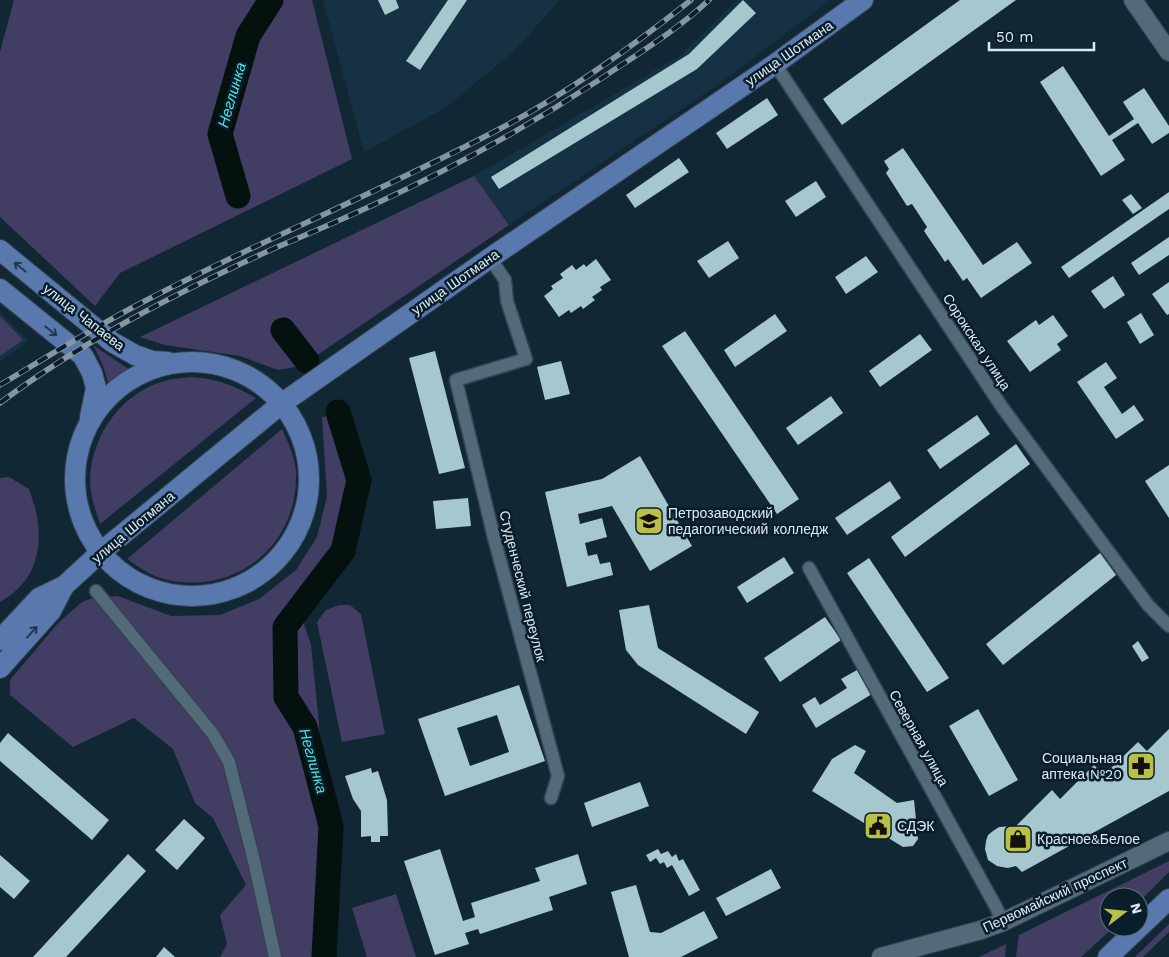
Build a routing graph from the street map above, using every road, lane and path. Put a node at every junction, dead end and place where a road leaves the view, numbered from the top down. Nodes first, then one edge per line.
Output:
1 (862, 0) edge
2 (1134, 0) edge
3 (1169, 52) edge
4 (775, 64) junction
5 (0, 250) edge
6 (490, 258) junction
7 (0, 289) edge
8 (177, 363) junction
9 (281, 404) junction
10 (89, 424) junction
11 (101, 552) junction
12 (809, 568) dead end
13 (64, 586) junction
14 (96, 591) dead end
15 (1169, 626) edge
16 (0, 640) edge
17 (0, 668) edge
18 (551, 798) dead end
19 (1167, 843) edge
20 (1169, 899) edge
21 (1003, 922) junction
22 (275, 957) edge
23 (881, 957) edge
24 (1108, 957) edge

1 - 4 main road, улица Шотмана
2 - 3 street
4 - 6 main road, улица Шотмана
4 - 15 street, Сорокская улица
8 -> 5 main road, улица Чапаева
6 - 9 main road, улица Шотмана
6 - 18 street, Студенческий переулок
7 -> 10 main road
8 - 9 main road
8 - 10 main road
9 - 11 main road, улица Шотмана
9 - 11 main road
10 - 11 main road
11 - 13 main road, улица Шотмана
12 - 21 street, Северная улица
13 - 16 main road, улица Шотмана
17 -> 13 main road, улица Шотмана
14 - 22 street
19 - 21 street, Первомайский проспект
20 - 24 main road
21 - 23 street, Первомайский проспект

